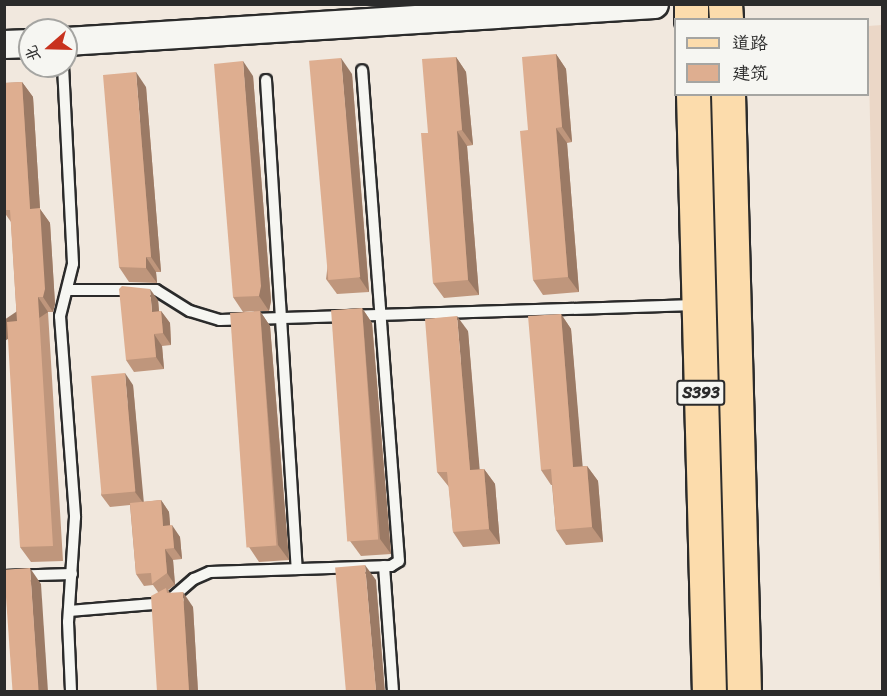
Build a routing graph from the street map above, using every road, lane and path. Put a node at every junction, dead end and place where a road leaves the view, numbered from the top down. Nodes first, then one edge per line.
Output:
1 (654, 4) edge
2 (78, 40) edge
3 (362, 70) dead end
4 (64, 78) edge
5 (266, 80) dead end
6 (693, 96) edge
7 (728, 96) edge
8 (68, 290) junction
9 (699, 305) junction
10 (381, 315) junction
11 (281, 318) junction
12 (384, 566) junction
13 (297, 569) junction
14 (72, 574) junction
15 (4, 576) edge
16 (69, 611) junction
17 (71, 692) edge
18 (393, 692) edge
19 (709, 692) edge
20 (744, 692) edge

1 - 2 street
3 - 10 lane
4 - 8 lane
5 - 11 lane
6 - 9 main road, S393
7 - 20 main road, S393
8 - 11 lane
8 - 14 lane
9 - 10 lane
9 - 19 main road, S393
10 - 11 lane
10 - 12 lane
11 - 13 lane
12 - 13 lane
12 - 18 lane
13 - 16 lane
14 - 15 lane
14 - 16 lane
16 - 17 lane

